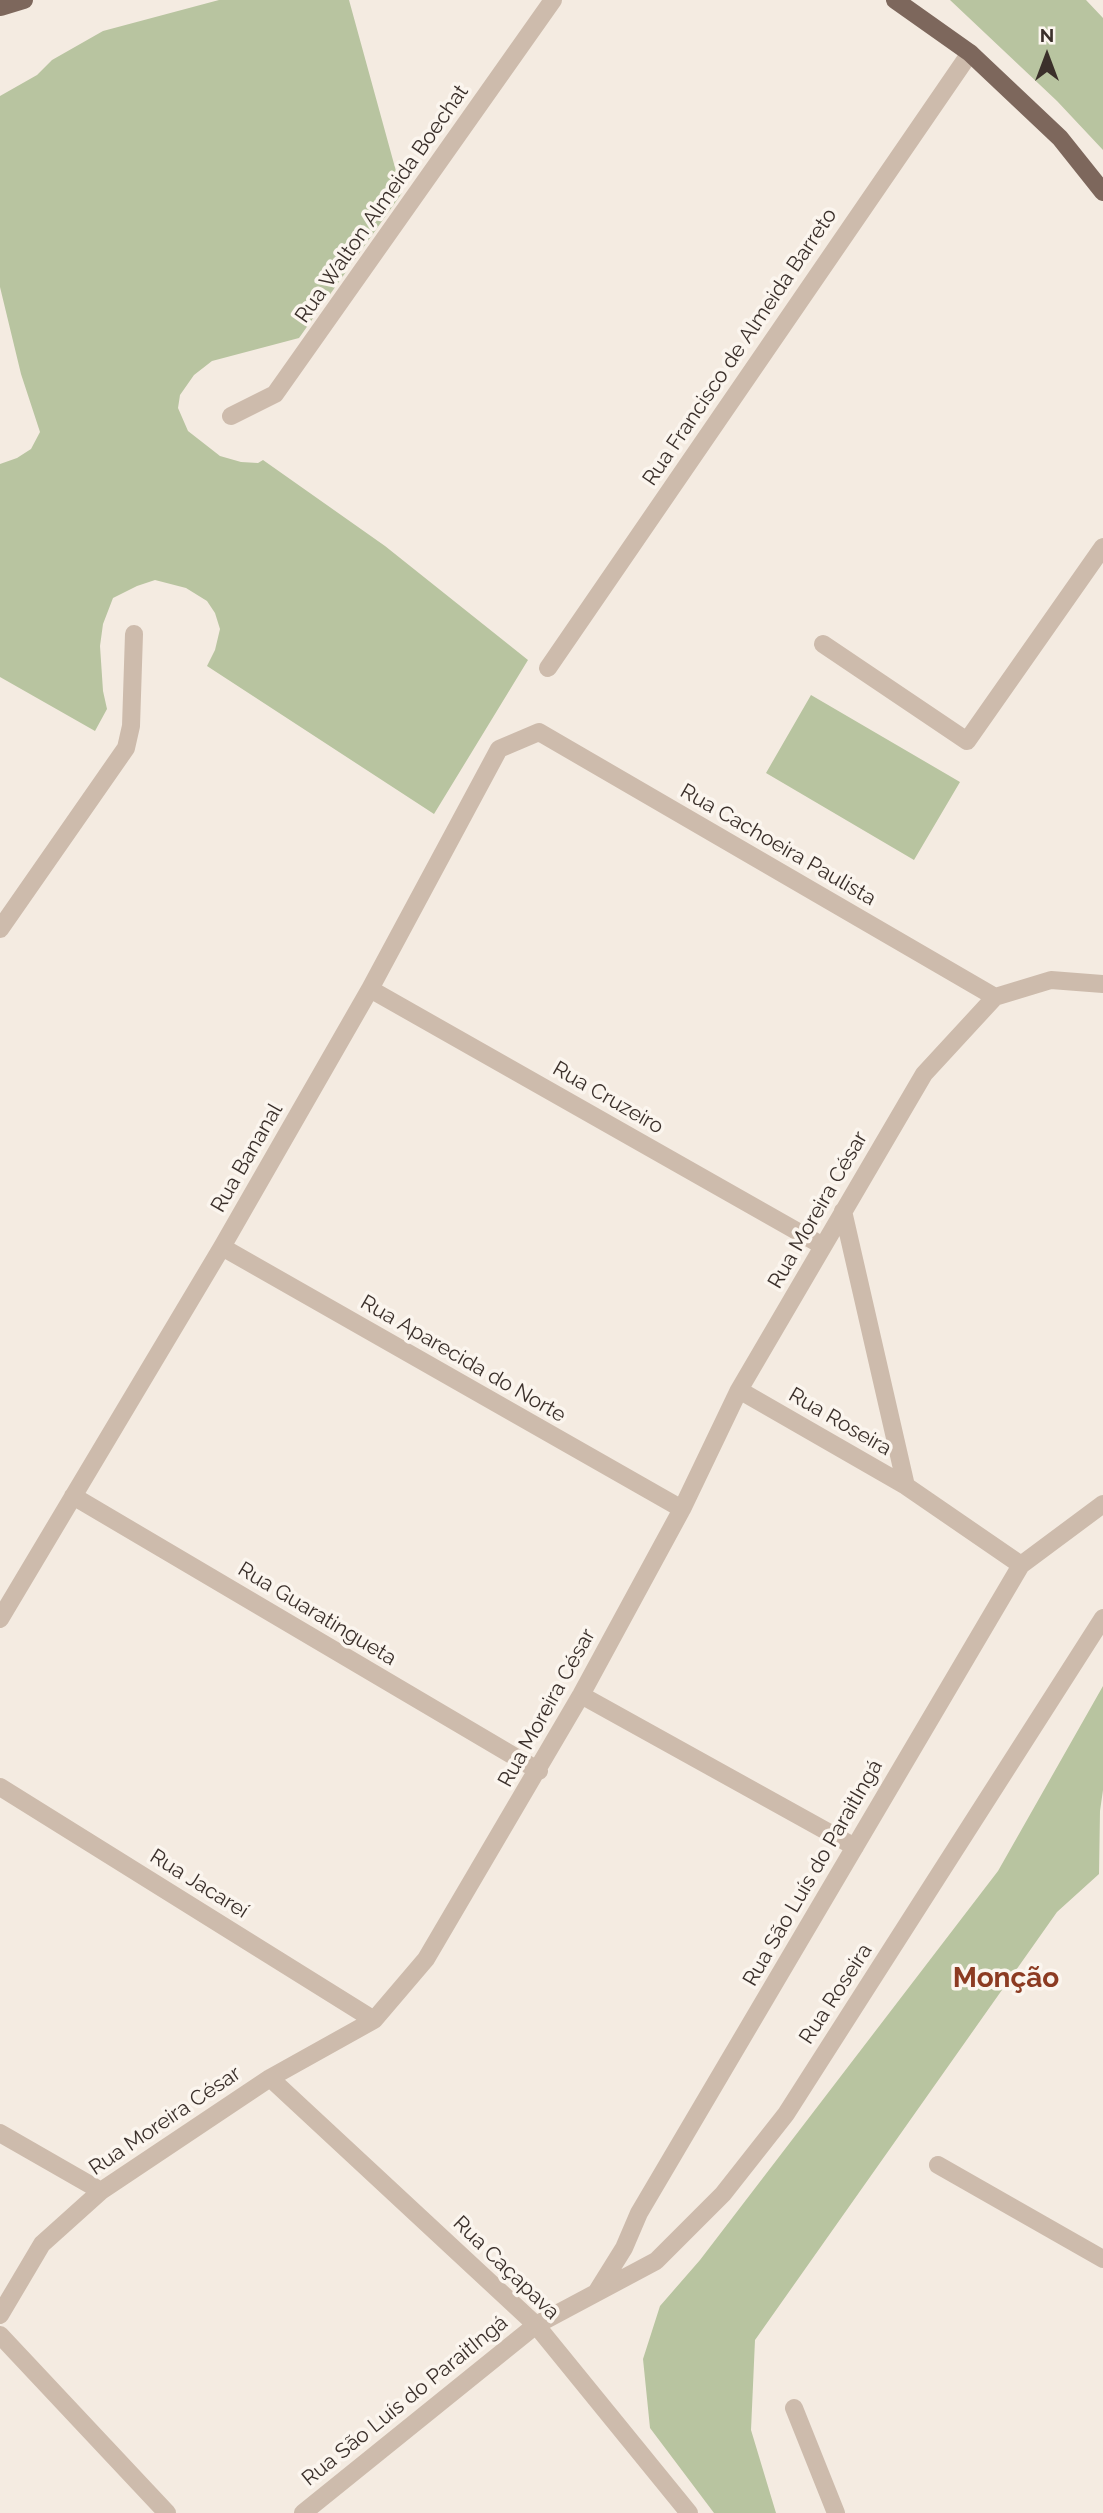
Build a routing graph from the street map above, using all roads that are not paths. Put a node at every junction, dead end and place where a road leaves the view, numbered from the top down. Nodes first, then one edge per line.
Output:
1 (24, 0) edge
2 (553, 0) edge
3 (895, 0) edge
4 (2, 5) edge
5 (970, 53) junction
6 (1103, 192) edge
7 (231, 416) dead end
8 (1103, 547) edge
9 (134, 635) dead end
10 (823, 644) dead end
11 (548, 668) dead end
12 (538, 732) joint
13 (0, 929) edge
14 (1103, 984) edge
15 (370, 989) junction
16 (995, 997) junction
17 (843, 1211) junction
18 (822, 1246) junction
19 (222, 1247) junction
20 (739, 1390) junction
21 (906, 1486) junction
22 (73, 1496) junction
23 (1103, 1504) edge
24 (682, 1509) junction
25 (1021, 1565) junction
26 (1103, 1618) edge
27 (0, 1619) edge
28 (581, 1695) junction
29 (538, 1771) junction
30 (0, 1787) edge
31 (855, 1847) junction
32 (374, 2020) junction
33 (270, 2077) junction
34 (0, 2133) edge
35 (938, 2165) dead end
36 (101, 2191) junction
37 (1103, 2259) edge
38 (596, 2293) junction
39 (0, 2315) edge
40 (536, 2325) junction
41 (0, 2335) edge
42 (794, 2408) dead end
43 (310, 2511) edge
44 (167, 2513) edge
45 (689, 2513) edge
46 (836, 2513) edge

1 - 4 main road
2 - 7 street, Rua Walton Almeida Boechat
3 - 5 main road
5 - 6 main road
5 - 11 street, Rua Francisco de Almeida Barreto
8 - 10 street
9 - 13 street
12 - 15 street, Rua Bananal
12 - 16 street, Rua Cachoeira Paulista
14 - 16 street
15 - 18 street, Rua Cruzeiro
15 - 19 street, Rua Bananal
16 - 17 street, Rua Moreira César
17 - 18 street, Rua Moreira César
17 - 21 street
18 - 20 street, Rua Moreira César
19 - 22 street, Rua Bananal
19 - 24 street, Rua Aparecida do Norte
20 - 21 street, Rua Roseira
20 - 24 street, Rua Moreira César
21 - 25 street, Rua Roseira
22 - 27 street, Rua Bananal
22 - 29 street, Rua Guaratingueta
23 - 25 street, Rua São Luís do ParaitIngá
24 - 28 street, Rua Moreira César
25 - 31 street, Rua São Luís do ParaitIngá
26 - 38 street, Rua Roseira
28 - 29 street, Rua Moreira César
28 - 31 street
29 - 32 street, Rua Moreira César
30 - 32 street, Rua Jacareí
31 - 38 street, Rua São Luís do ParaitIngá
32 - 33 street, Rua Moreira César
33 - 36 street, Rua Moreira César
33 - 40 street, Rua Caçapava
34 - 36 street
35 - 37 street
36 - 39 street, Rua Moreira César
38 - 40 street, Rua Roseira
40 - 43 street, Rua São Luís do ParaitIngá
40 - 45 street, Rua Caçapava
41 - 44 street
42 - 46 street

